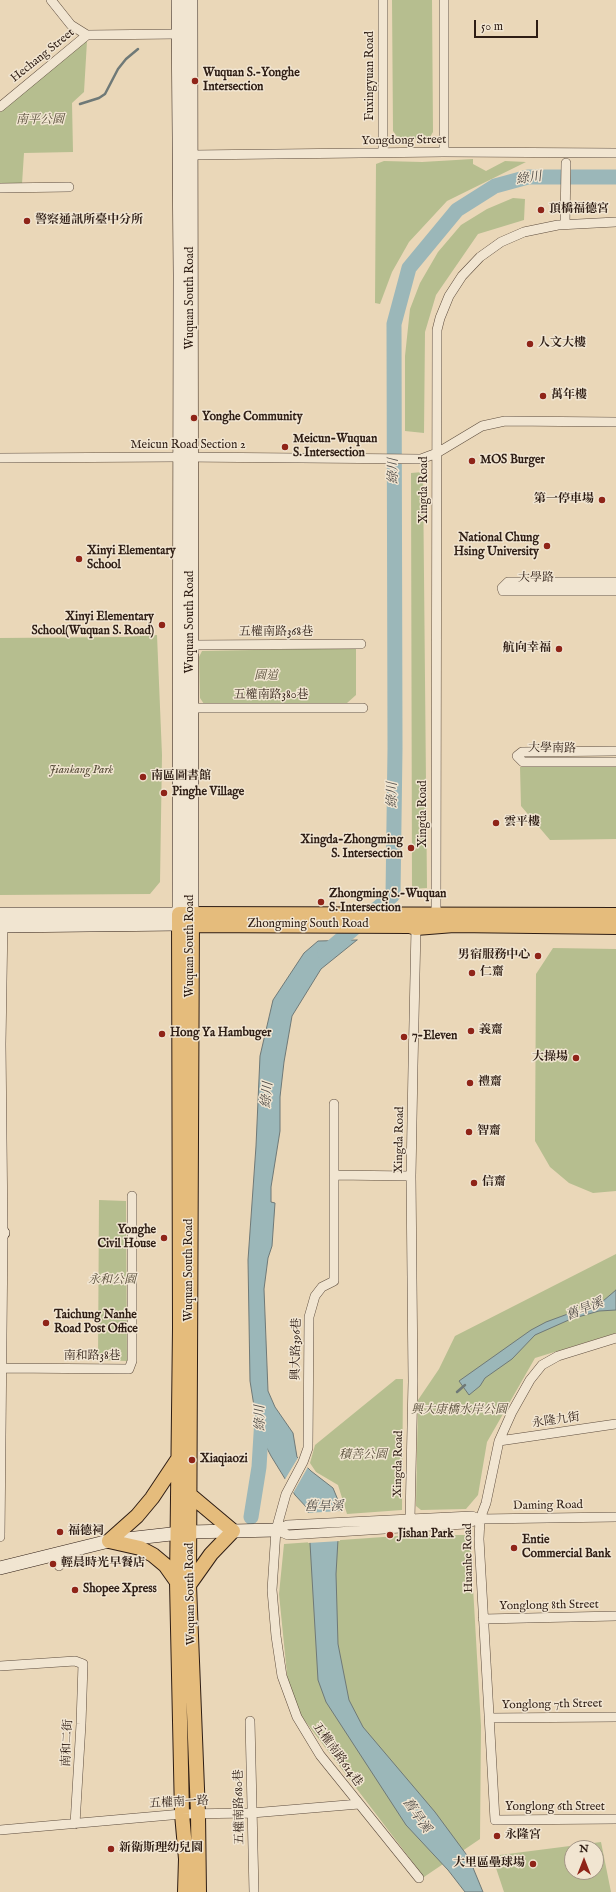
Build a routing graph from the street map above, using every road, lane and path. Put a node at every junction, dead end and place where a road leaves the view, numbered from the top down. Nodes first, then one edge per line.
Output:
1 (51, 0) edge
2 (178, 0) edge
3 (191, 0) edge
4 (383, 0) edge
5 (444, 0) edge
6 (178, 34) junction
7 (87, 35) junction
8 (0, 107) edge
9 (383, 152) junction
10 (444, 152) junction
11 (616, 153) edge
12 (192, 155) junction
13 (566, 163) dead end
14 (70, 187) dead end
15 (0, 188) edge
16 (616, 222) edge
17 (565, 224) junction
18 (616, 422) edge
19 (437, 453) junction
20 (186, 457) junction
21 (0, 458) edge
22 (616, 582) edge
23 (616, 591) edge
24 (361, 644) dead end
25 (191, 645) junction
26 (185, 708) junction
27 (363, 708) dead end
28 (616, 751) edge
29 (616, 762) edge
30 (616, 907) edge
31 (436, 913) junction
32 (616, 914) edge
33 (1, 920) edge
34 (185, 920) junction
35 (412, 923) junction
36 (616, 927) edge
37 (616, 933) edge
38 (334, 1104) dead end
39 (334, 1175) junction
40 (411, 1176) junction
41 (132, 1196) dead end
42 (1, 1233) edge
43 (616, 1338) edge
44 (2, 1368) junction
45 (616, 1424) edge
46 (499, 1441) junction
47 (178, 1459) junction
48 (303, 1462) joint
49 (189, 1494) junction
50 (616, 1517) edge
51 (410, 1519) junction
52 (480, 1519) junction
53 (349, 1527) junction
54 (283, 1530) junction
55 (233, 1531) junction
56 (183, 1532) junction
57 (0, 1537) edge
58 (109, 1541) junction
59 (0, 1568) edge
60 (183, 1584) junction
61 (616, 1616) edge
62 (483, 1620) junction
63 (0, 1666) edge
64 (616, 1716) edge
65 (489, 1718) junction
66 (250, 1722) dead end
67 (359, 1804) junction
68 (252, 1812) junction
69 (182, 1814) junction
70 (198, 1814) junction
71 (616, 1819) edge
72 (495, 1820) joint
73 (75, 1824) junction
74 (0, 1830) edge
75 (419, 1878) dead end
76 (185, 1892) edge
77 (199, 1892) edge
78 (254, 1892) edge

1 - 7 street
2 - 6 main road, Wuquan South Road
3 - 12 main road, Wuquan South Road
4 - 9 street, Fuxingyuan Road
5 - 10 street
6 - 7 street, Hechang Street
6 - 20 main road, Wuquan South Road
7 - 8 street, Hechang Street
9 - 10 street, Yongdong Street
9 - 12 street, Yongdong Street
10 - 11 street, Yongdong Street
12 - 20 main road, Wuquan South Road
13 - 17 street
14 - 15 street
16 - 17 street, Xingda Road
17 - 19 street, Xingda Road
18 - 19 street
19 - 20 street, Meicun Road Section 2
19 - 31 street, Xingda Road
20 - 21 street, Meicun Road Section 2
20 - 25 main road, Wuquan South Road
20 - 26 main road, Wuquan South Road
22 - 23 street, 大學路
24 - 25 street, 五權南路368巷
25 - 26 main road, Wuquan South Road
26 - 27 street, 五權南路380巷
26 - 34 main road, Wuquan South Road
28 - 29 street, 大學南路
30 - 31 main road
31 - 32 main road, Zhongming South Road
31 - 35 main road, Zhongming South Road
33 - 34 main road, Zhongming South Road
33 - 42 street
34 - 35 main road, Zhongming South Road
34 - 35 main road, Zhongming South Road
34 - 47 main road, Wuquan South Road
34 - 49 main road, Wuquan South Road
35 - 36 main road, Zhongming South Road
35 - 37 main road
35 - 40 street, Xingda Road
38 - 39 street, 興大路396巷
39 - 40 street
39 - 48 street, 興大路396巷
40 - 51 street, Xingda Road
41 - 44 street, 南和路38巷
42 - 44 street
43 - 46 street, Huanhe Road
44 - 57 street
45 - 46 street, 永隆九街
46 - 52 street, Huanhe Road
47 - 56 main road, Wuquan South Road
47 - 58 main road
48 - 54 street, 五權南路614巷
49 - 55 main road
49 - 56 main road, Wuquan South Road
50 - 52 street, Daming Road
51 - 52 street, Daming Road
51 - 53 street, Daming Road
52 - 53 street, Daming Road
52 - 62 street, Huanhe Road
53 - 54 street
54 - 55 main road
54 - 67 street, 五權南路614巷
55 - 56 main road
55 - 60 main road
56 - 58 main road
56 - 60 main road, Wuquan South Road
58 - 59 main road
58 - 60 main road
60 - 69 main road, Wuquan South Road
60 - 70 main road, Wuquan South Road
61 - 62 street, Yonglong 8th Street
62 - 65 street, Huanhe Road
63 - 73 street, 南和二街
64 - 65 street, Yonglong 7th Street
65 - 72 street, Huanhe Road
66 - 68 street, 五權南路680巷
67 - 68 street, 五權南一路
67 - 75 street, 五權南路614巷
68 - 70 street, 五權南一路
68 - 78 street, 五權南路680巷
69 - 70 street, 五權南一路
69 - 73 street, 五權南一路
69 - 76 main road, Wuquan South Road
70 - 77 main road, Wuquan South Road
71 - 72 street, Yonglong 6th Street
73 - 74 street, 五權南一路

